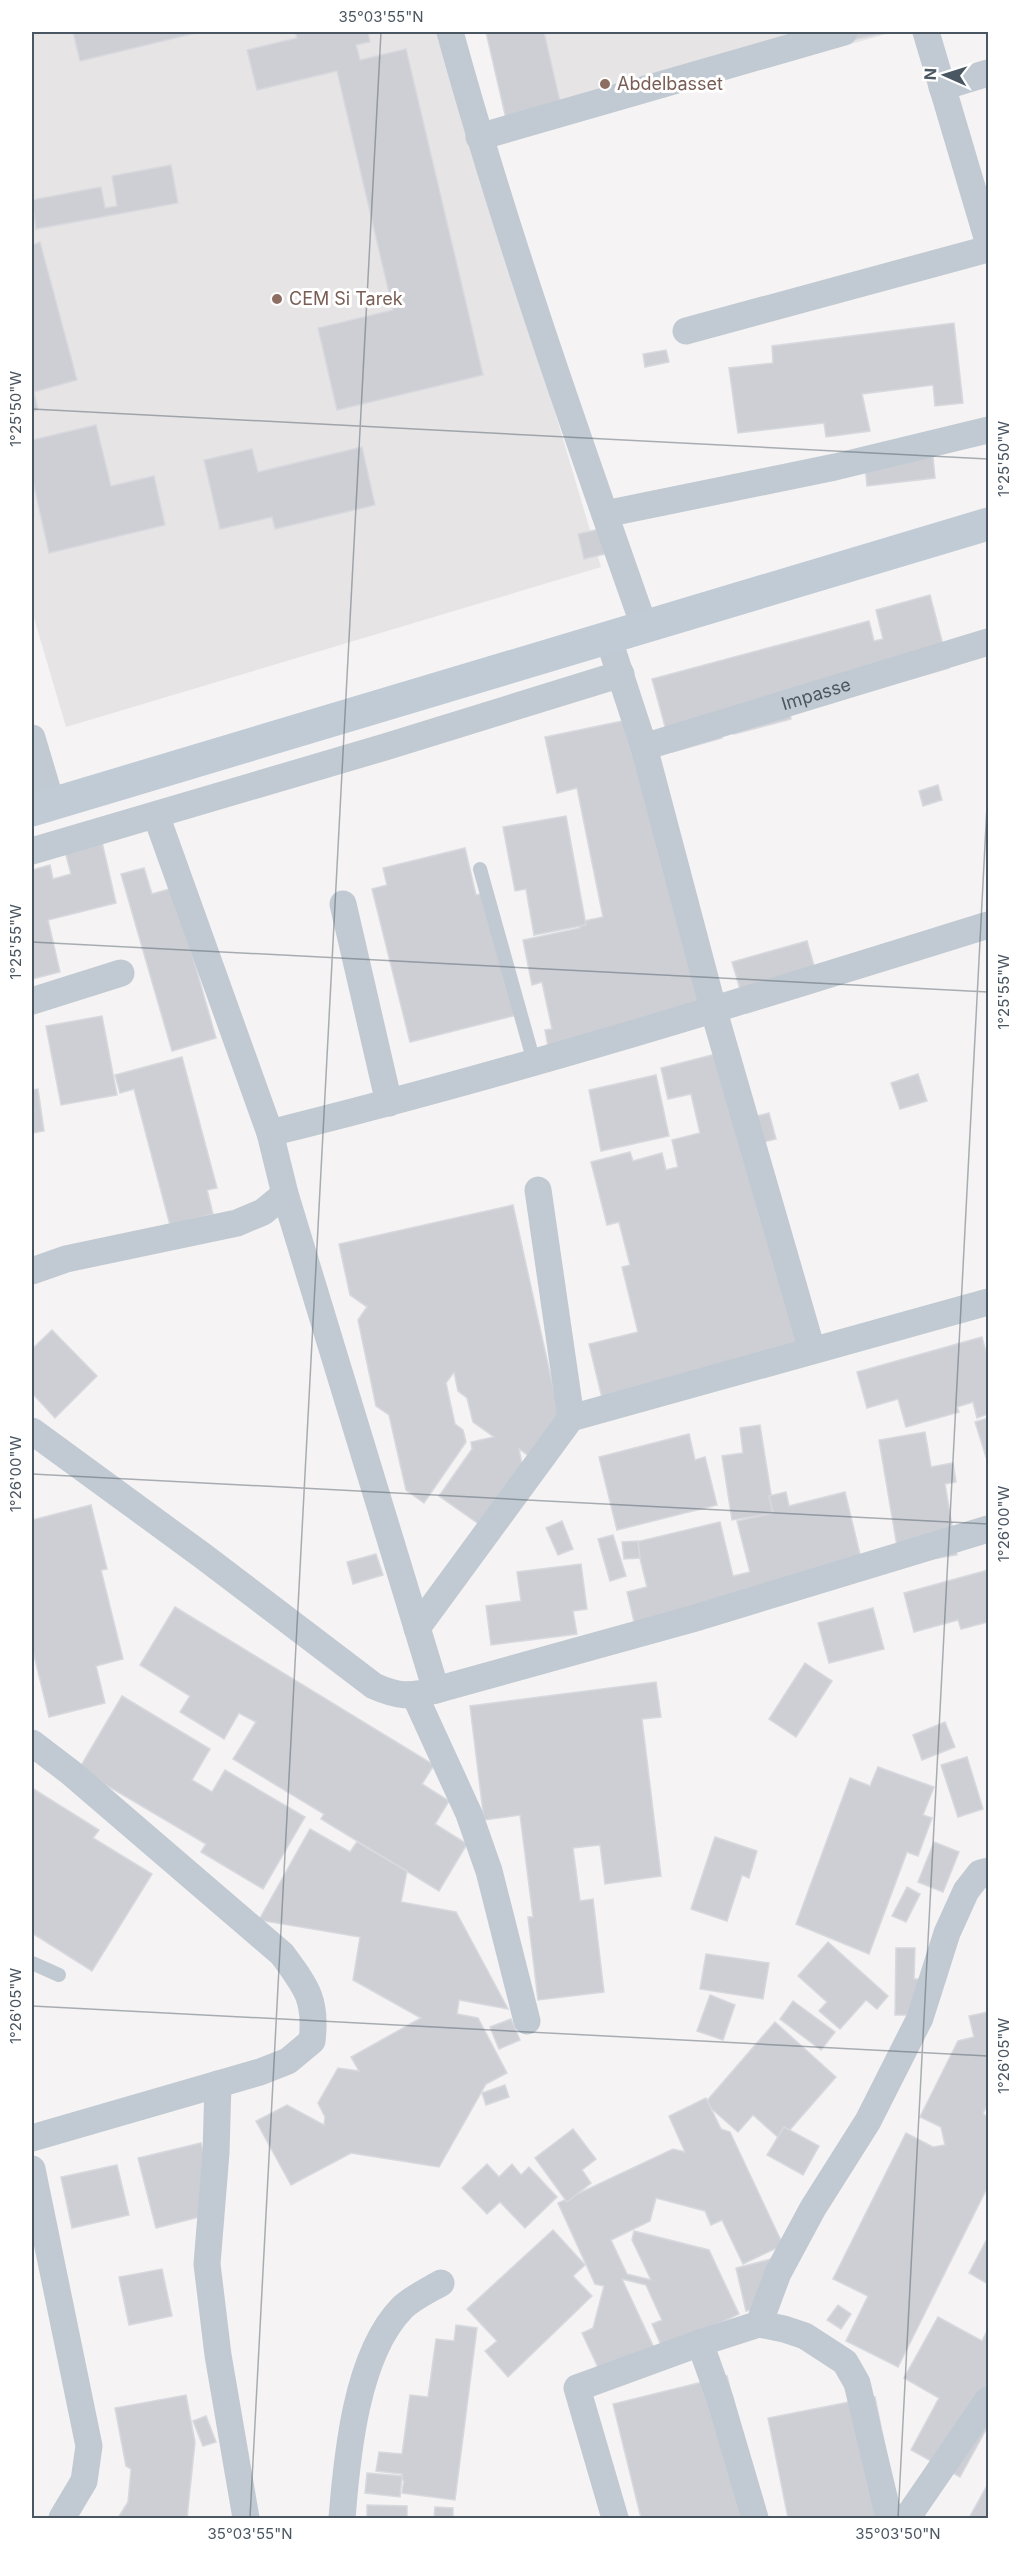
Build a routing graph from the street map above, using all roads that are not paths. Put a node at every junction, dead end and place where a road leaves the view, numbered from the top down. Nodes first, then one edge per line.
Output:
1 (450, 32) edge
2 (844, 32) edge
3 (926, 32) edge
4 (988, 73) edge
5 (942, 87) junction
6 (479, 137) junction
7 (988, 241) edge
8 (988, 249) edge
9 (686, 331) dead end
10 (988, 430) edge
11 (605, 514) junction
12 (988, 524) edge
13 (645, 626) junction
14 (609, 638) junction
15 (988, 642) edge
16 (621, 674) junction
17 (32, 738) edge
18 (644, 747) junction
19 (42, 807) edge
20 (156, 815) junction
21 (32, 851) edge
22 (480, 869) dead end
23 (343, 904) dead end
24 (988, 925) edge
25 (121, 973) dead end
26 (32, 1001) edge
27 (713, 1008) junction
28 (534, 1062) junction
29 (389, 1104) junction
30 (270, 1132) junction
31 (538, 1190) dead end
32 (285, 1194) junction
33 (32, 1271) edge
34 (988, 1302) edge
35 (812, 1350) junction
36 (571, 1419) junction
37 (32, 1431) edge
38 (988, 1529) edge
39 (417, 1628) junction
40 (426, 1693) junction
41 (32, 1743) edge
42 (988, 1871) edge
43 (32, 1963) edge
44 (59, 1975) dead end
45 (527, 2021) dead end
46 (218, 2084) junction
47 (32, 2138) edge
48 (32, 2169) edge
49 (441, 2283) dead end
50 (759, 2324) junction
51 (699, 2343) junction
52 (988, 2400) edge
53 (62, 2518) edge
54 (246, 2518) edge
55 (342, 2518) edge
56 (615, 2518) edge
57 (755, 2518) edge
58 (889, 2518) edge
59 (907, 2518) edge

1 - 6 street
2 - 6 street
3 - 5 street
4 - 5 street
5 - 7 street
6 - 11 street
8 - 9 street
10 - 11 street
11 - 13 street
12 - 13 main road
13 - 14 main road
14 - 16 street
14 - 19 main road
15 - 18 street, Impasse
16 - 18 street
16 - 20 street
17 - 19 street
18 - 27 street
20 - 21 street
20 - 30 street
22 - 28 lane
23 - 29 street
24 - 27 street
25 - 26 street
27 - 28 street
27 - 35 street
28 - 29 street
29 - 30 street
30 - 32 street
31 - 36 street
32 - 33 street
32 - 39 street
34 - 35 street
35 - 36 street
36 - 39 street
37 - 40 street
38 - 40 street
39 - 40 street
40 - 45 street
41 - 46 street
42 - 50 street
43 - 44 lane
46 - 47 street
46 - 54 street
48 - 53 street
49 - 55 street
50 - 51 street
50 - 58 street
51 - 56 street
51 - 57 street
52 - 59 street

